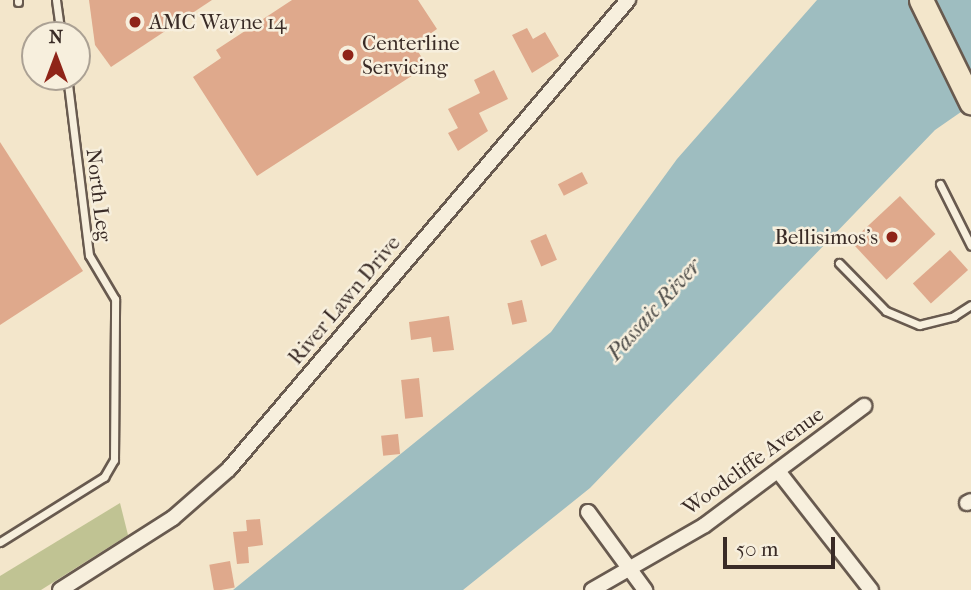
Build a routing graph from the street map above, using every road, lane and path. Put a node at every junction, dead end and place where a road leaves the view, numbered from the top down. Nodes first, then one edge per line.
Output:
1 (55, 0) edge
2 (628, 0) edge
3 (921, 0) edge
4 (59, 21) edge
5 (68, 91) edge
6 (971, 102) edge
7 (940, 184) dead end
8 (971, 246) edge
9 (839, 263) dead end
10 (971, 305) edge
11 (864, 406) dead end
12 (778, 471) junction
13 (588, 512) dead end
14 (0, 542) edge
15 (628, 568) junction
16 (60, 590) edge
17 (592, 590) edge
18 (645, 590) edge
19 (871, 590) edge

1 - 4 lane
2 - 16 street, River Lawn Drive
3 - 6 main road
5 - 14 lane, North Leg
7 - 8 lane
9 - 10 lane
11 - 12 street, Woodcliffe Avenue
12 - 15 street, Woodcliffe Avenue
12 - 19 street
13 - 15 street
15 - 17 street, Woodcliffe Avenue
15 - 18 street

